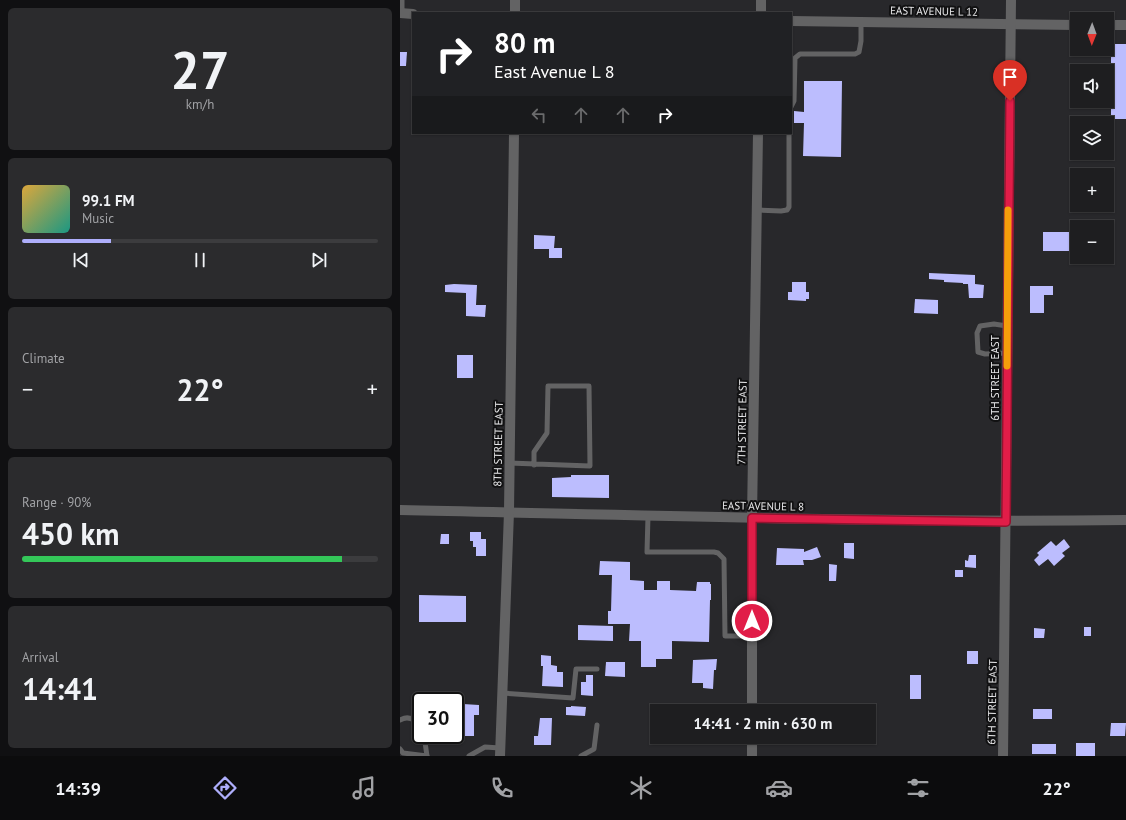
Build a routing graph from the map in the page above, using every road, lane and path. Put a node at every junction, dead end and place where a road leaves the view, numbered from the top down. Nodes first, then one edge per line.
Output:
1 (402, 0) edge
2 (515, 0) edge
3 (761, 0) edge
4 (1011, 0) edge
5 (515, 12) edge
6 (761, 12) edge
7 (401, 13) edge
8 (412, 14) edge
9 (792, 21) edge
10 (861, 22) junction
11 (1011, 23) junction
12 (1070, 24) edge
13 (1114, 25) edge
14 (1126, 25) edge
15 (792, 80) edge
16 (792, 104) edge
17 (514, 134) edge
18 (758, 134) edge
19 (789, 134) edge
20 (757, 210) junction
21 (1007, 326) junction
22 (1007, 353) junction
23 (509, 463) junction
24 (534, 465) junction
25 (400, 510) edge
26 (509, 512) junction
27 (648, 516) junction
28 (752, 518) junction
29 (1126, 520) edge
30 (1006, 522) junction
31 (753, 636) junction
32 (597, 669) dead end
33 (502, 693) junction
34 (752, 704) edge
35 (412, 719) edge
36 (400, 720) edge
37 (597, 725) dead end
38 (426, 744) edge
39 (752, 744) edge
40 (400, 749) edge
41 (500, 752) edge
42 (427, 756) edge
43 (469, 756) edge
44 (581, 756) edge
45 (752, 756) edge
46 (1003, 756) edge

1 - 7 lane
2 - 5 street
3 - 6 street
4 - 11 street, 6TH STREET EAST
7 - 8 street
9 - 10 street, EAST AVENUE L 12
10 - 11 street, EAST AVENUE L 12
10 - 15 lane
11 - 12 street, EAST AVENUE L 12
11 - 21 street, 6TH STREET EAST
13 - 14 street
15 - 16 lane
17 - 23 street, 8TH STREET EAST
18 - 20 street, 7TH STREET EAST
19 - 20 lane
20 - 28 street, 7TH STREET EAST
21 - 22 street, 6TH STREET EAST
21 - 22 lane
22 - 30 street, 6TH STREET EAST
23 - 24 lane
23 - 26 street, 8TH STREET EAST
24 - 24 lane
25 - 26 street, EAST AVENUE L 8
26 - 27 street, EAST AVENUE L 8
26 - 33 street, 8TH STREET EAST
27 - 28 street, EAST AVENUE L 8
27 - 31 lane
28 - 30 street, EAST AVENUE L 8
28 - 31 street, 7TH STREET EAST
29 - 30 street, EAST AVENUE L 8
30 - 46 street, 6TH STREET EAST
31 - 34 street, 7TH STREET EAST
32 - 33 lane
33 - 41 street, 8TH STREET EAST
35 - 36 lane
37 - 44 lane
38 - 42 lane
39 - 45 street
40 - 42 lane
41 - 43 lane

